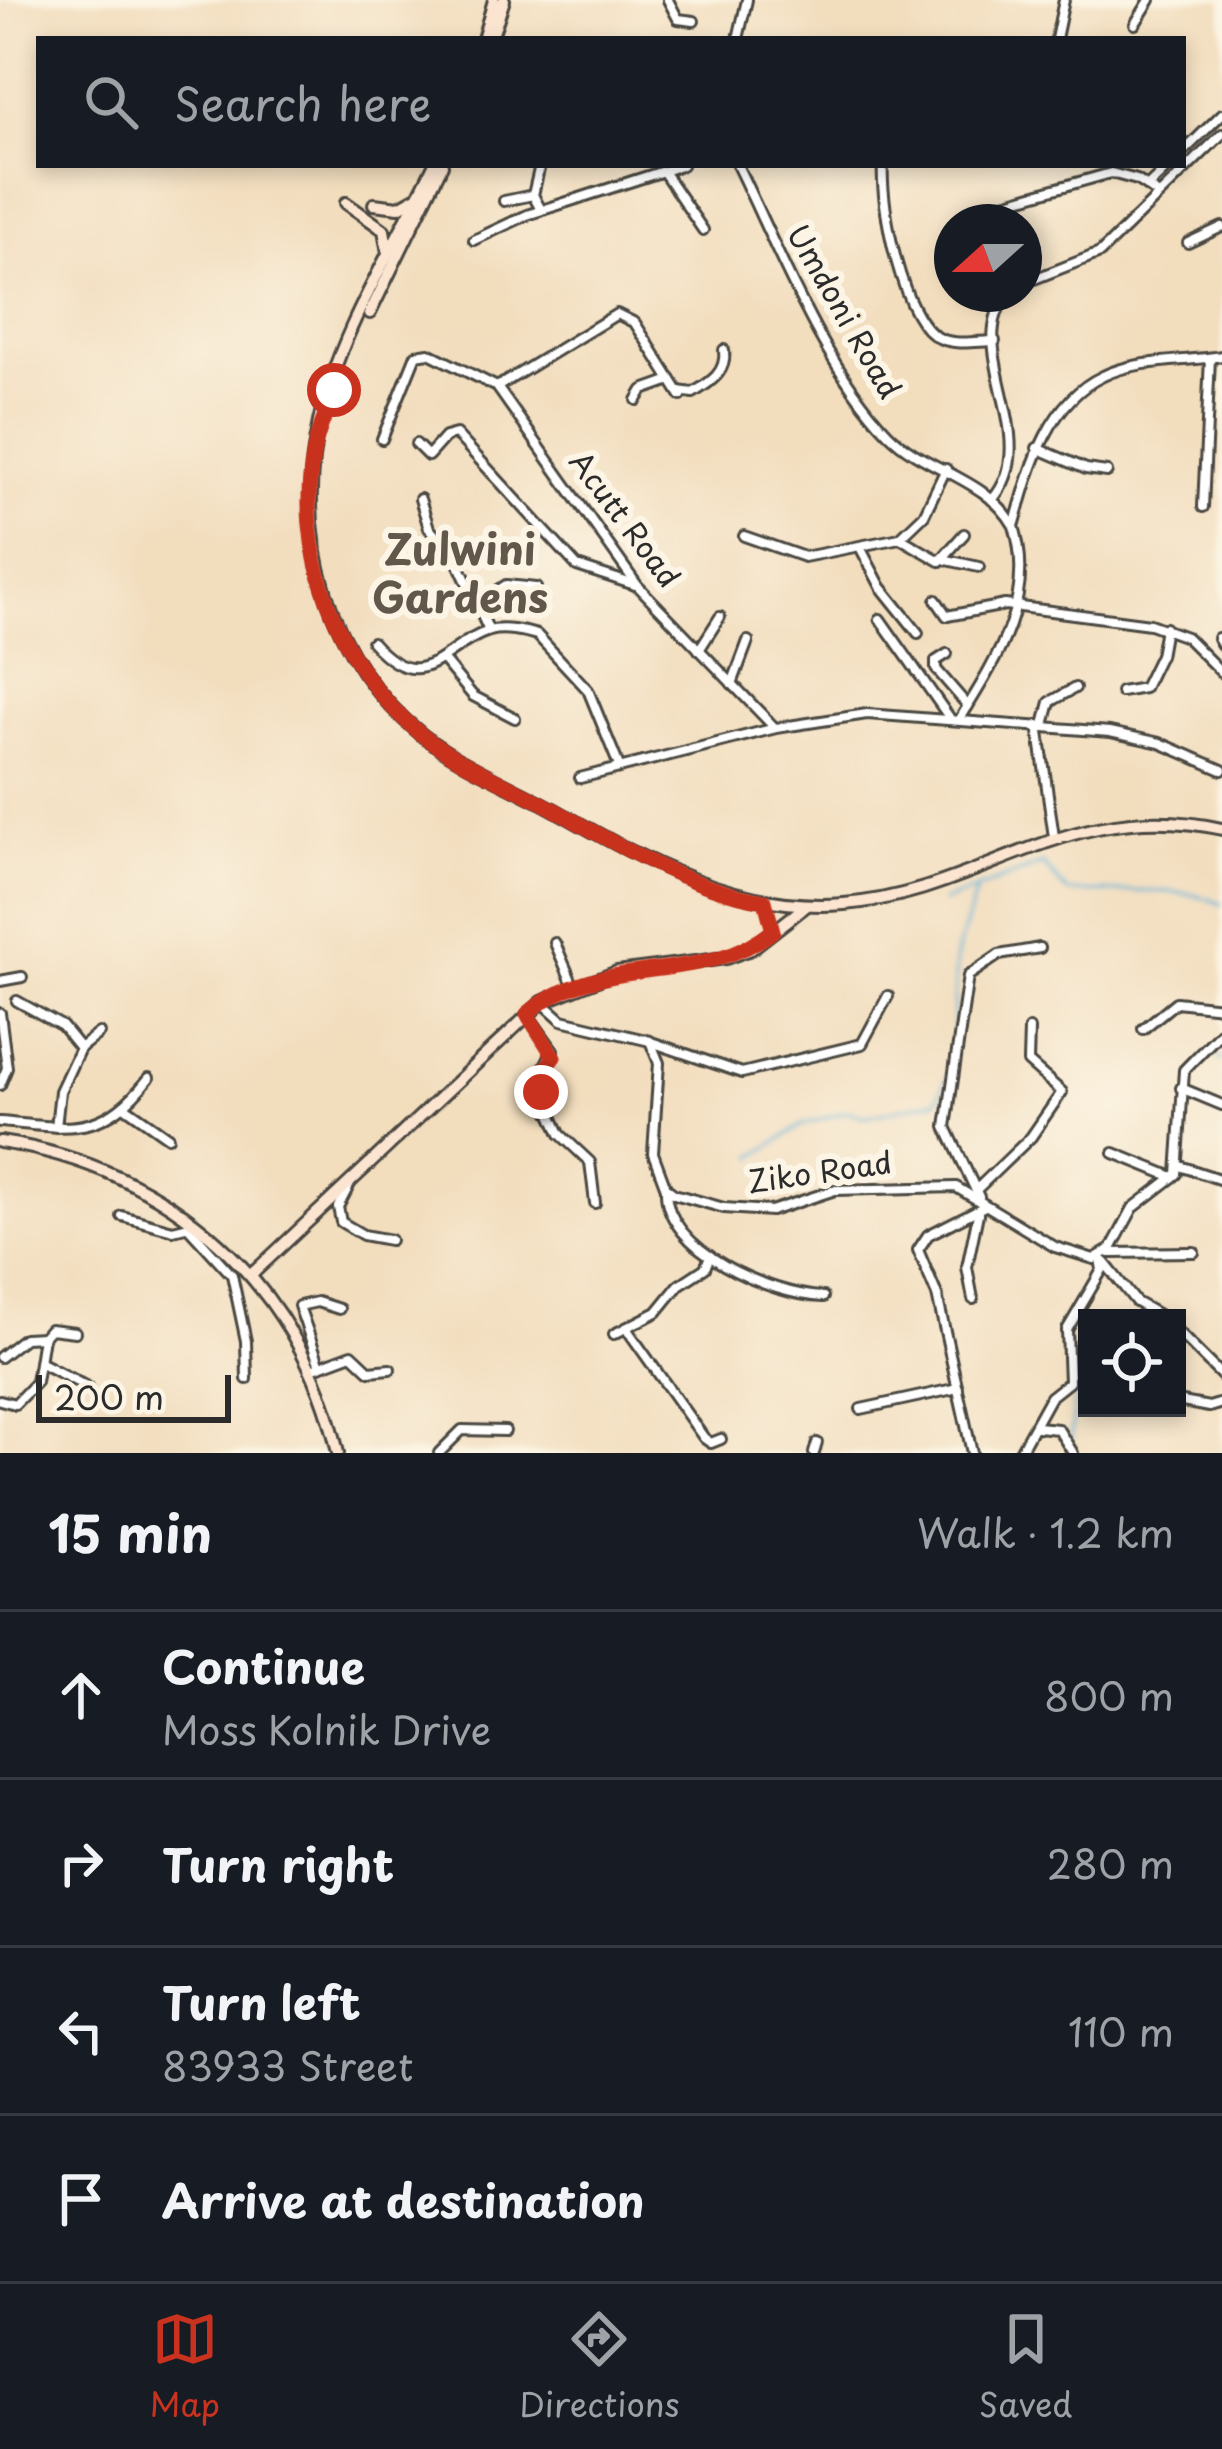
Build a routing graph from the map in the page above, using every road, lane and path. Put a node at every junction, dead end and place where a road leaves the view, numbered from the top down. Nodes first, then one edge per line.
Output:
1 (499, 0) edge
2 (668, 0) edge
3 (747, 0) edge
4 (1064, 0) edge
5 (1150, 0) edge
6 (694, 21) dead end
7 (1135, 24) dead end
8 (488, 36) edge
9 (739, 36) edge
10 (1057, 36) edge
11 (1222, 114) edge
12 (1222, 134) edge
13 (1186, 149) edge
14 (436, 168) edge
15 (437, 168) edge
16 (540, 168) edge
17 (672, 168) edge
18 (739, 168) edge
19 (884, 168) edge
20 (1167, 168) edge
21 (663, 171) junction
22 (1148, 186) junction
23 (422, 190) junction
24 (533, 195) junction
25 (1160, 196) junction
26 (504, 201) dead end
27 (346, 203) dead end
28 (374, 204) dead end
29 (1000, 204) edge
30 (541, 210) junction
31 (1222, 227) edge
32 (703, 230) dead end
33 (474, 240) dead end
34 (1188, 243) dead end
35 (387, 262) junction
36 (1042, 276) edge
37 (997, 312) edge
38 (995, 341) junction
39 (724, 350) dead end
40 (1222, 356) edge
41 (1210, 358) junction
42 (670, 380) junction
43 (497, 387) junction
44 (638, 400) dead end
45 (317, 437) junction
46 (382, 439) dead end
47 (416, 444) dead end
48 (1037, 448) junction
49 (946, 469) junction
50 (1107, 472) dead end
51 (420, 499) dead end
52 (992, 500) junction
53 (1203, 507) dead end
54 (1015, 526) junction
55 (964, 534) dead end
56 (744, 536) dead end
57 (900, 538) junction
58 (860, 547) junction
59 (945, 560) junction
60 (979, 567) dead end
61 (637, 585) junction
62 (536, 588) dead end
63 (936, 600) dead end
64 (477, 604) junction
65 (1018, 607) junction
66 (720, 617) dead end
67 (880, 619) dead end
68 (1165, 628) junction
69 (489, 631) junction
70 (918, 633) dead end
71 (748, 641) dead end
72 (372, 642) dead end
73 (699, 650) junction
74 (947, 654) dead end
75 (444, 661) junction
76 (1222, 673) edge
77 (732, 683) junction
78 (1075, 688) dead end
79 (1121, 692) dead end
80 (968, 706) junction
81 (515, 718) dead end
82 (955, 719) junction
83 (1041, 725) junction
84 (776, 728) junction
85 (619, 766) junction
86 (1222, 770) edge
87 (580, 778) dead end
88 (1222, 829) edge
89 (1054, 837) junction
90 (765, 901) junction
91 (806, 906) junction
92 (773, 931) junction
93 (555, 943) dead end
94 (1040, 948) dead end
95 (22, 977) dead end
96 (0, 981) edge
97 (573, 986) junction
98 (888, 996) dead end
99 (17, 1000) dead end
100 (542, 1001) junction
101 (1222, 1006) edge
102 (0, 1013) edge
103 (527, 1014) junction
104 (1029, 1029) dead end
105 (1143, 1029) dead end
106 (1222, 1031) edge
107 (98, 1033) dead end
108 (650, 1041) junction
109 (80, 1048) junction
110 (148, 1078) dead end
111 (0, 1085) edge
112 (1181, 1088) junction
113 (124, 1106) junction
114 (1222, 1106) edge
115 (0, 1121) edge
116 (56, 1127) junction
117 (168, 1137) dead end
118 (0, 1142) edge
119 (1114, 1153) dead end
120 (1180, 1166) junction
121 (1173, 1177) junction
122 (352, 1179) junction
123 (1222, 1180) edge
124 (666, 1188) junction
125 (595, 1202) dead end
126 (980, 1202) junction
127 (122, 1216) dead end
128 (191, 1224) junction
129 (390, 1240) dead end
130 (1194, 1252) dead end
131 (710, 1256) junction
132 (1104, 1257) junction
133 (253, 1274) junction
134 (824, 1298) dead end
135 (973, 1299) dead end
136 (339, 1309) dead end
137 (1148, 1309) edge
138 (626, 1328) junction
139 (74, 1332) dead end
140 (614, 1334) dead end
141 (44, 1336) junction
142 (1186, 1340) edge
143 (0, 1357) edge
144 (41, 1363) junction
145 (316, 1368) junction
146 (390, 1369) dead end
147 (1222, 1376) edge
148 (247, 1379) dead end
149 (86, 1387) dead end
150 (958, 1388) junction
151 (0, 1400) edge
152 (1186, 1403) edge
153 (1222, 1403) edge
154 (861, 1409) dead end
155 (1037, 1427) junction
156 (505, 1431) dead end
157 (721, 1439) dead end
158 (338, 1453) edge
159 (439, 1453) edge
160 (972, 1453) edge
161 (1018, 1453) edge
162 (1073, 1453) edge

1 - 8 main road
2 - 6 street
3 - 9 street
4 - 10 street
5 - 7 street
11 - 13 street
12 - 25 street
14 - 23 main road
15 - 45 main road
16 - 24 street
17 - 21 street
18 - 49 street, Umdoni Road
19 - 38 street
20 - 22 street
21 - 30 street
21 - 32 street
22 - 25 street
22 - 29 street
23 - 28 main road
23 - 35 main road
24 - 26 street
24 - 30 street
25 - 36 street
27 - 35 main road
30 - 33 street
31 - 34 street
35 - 45 main road
37 - 38 street
38 - 52 street
39 - 42 street
40 - 41 street
41 - 48 street
41 - 53 street
42 - 43 street
42 - 44 street
43 - 46 street, Acutt Road
43 - 61 street, Acutt Road
45 - 90 main road
47 - 61 street
48 - 50 street
48 - 54 street
49 - 52 street, Umdoni Road
49 - 57 street
51 - 64 street
52 - 54 street, Umdoni Road
54 - 65 street
55 - 59 street
56 - 58 street
57 - 58 street
57 - 59 street
58 - 70 street
59 - 60 street
61 - 73 street, Acutt Road
62 - 64 street
63 - 65 street
64 - 69 street
65 - 68 street
65 - 80 street
66 - 73 street
67 - 82 street
68 - 76 street
68 - 79 street
69 - 75 street
69 - 85 street
71 - 77 street
72 - 75 street
73 - 77 street, Acutt Road
74 - 80 street
75 - 81 street
77 - 84 street, Acutt Road
78 - 83 street
80 - 82 street
82 - 83 street
82 - 84 street
83 - 86 street
83 - 89 street
84 - 85 street
85 - 87 street
88 - 89 main road
89 - 91 main road
90 - 91 main road
90 - 92 main road
91 - 92 main road
92 - 97 main road
93 - 97 street
94 - 126 street
95 - 96 street
97 - 100 main road
98 - 108 street
99 - 109 street
100 - 103 main road
100 - 108 street
101 - 105 street
102 - 111 street
103 - 122 main road
103 - 125 street
104 - 126 street
106 - 112 street
107 - 109 street
108 - 124 street
109 - 116 street
110 - 113 street
112 - 114 street
112 - 120 street
113 - 116 street
113 - 117 street
115 - 116 street
118 - 128 main road
119 - 121 street
120 - 121 street
120 - 123 street
121 - 132 street
122 - 129 street
122 - 133 main road
124 - 126 street, Ziko Road
124 - 131 street
126 - 132 street, Ziko Road
126 - 135 street
126 - 150 street
127 - 128 street
128 - 133 main road
128 - 148 street
130 - 132 street
131 - 134 street
131 - 138 street
132 - 137 street
132 - 155 street
133 - 145 main road
136 - 145 street
138 - 140 street
138 - 157 street
139 - 141 street
141 - 143 street
141 - 144 street
142 - 147 street
144 - 149 street
144 - 151 street
145 - 146 street
145 - 158 main road
150 - 154 street
150 - 160 street
152 - 153 street
155 - 161 street
155 - 162 street
156 - 159 street

